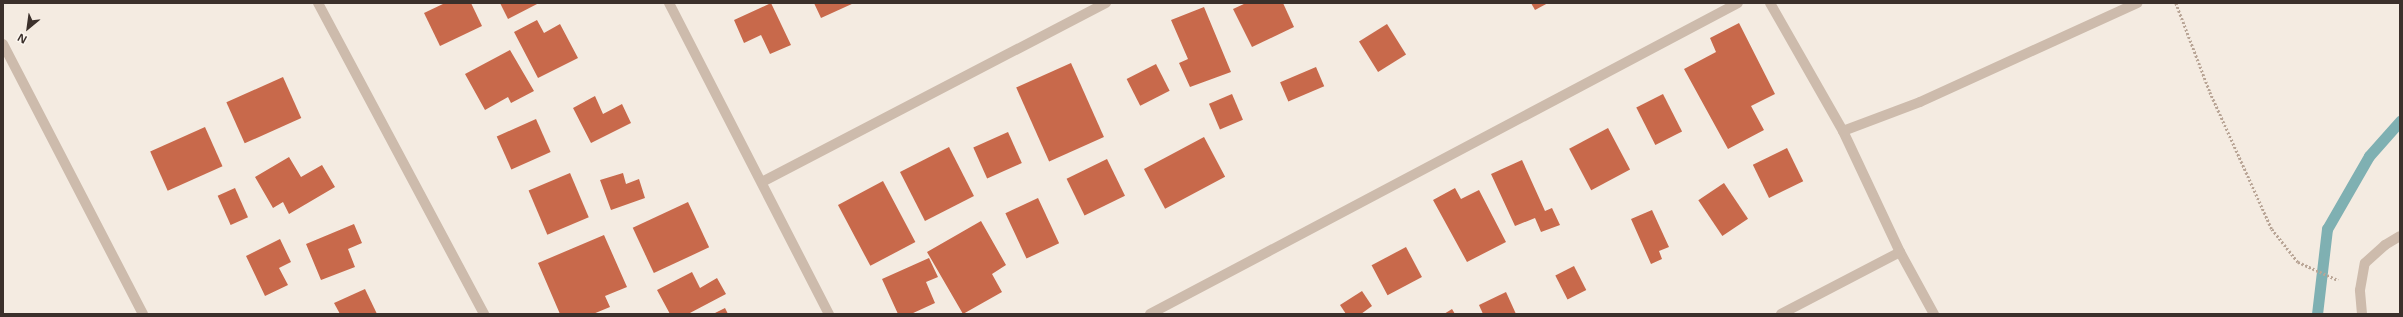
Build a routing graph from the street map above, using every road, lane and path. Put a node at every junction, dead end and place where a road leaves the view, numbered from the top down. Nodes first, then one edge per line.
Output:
1 (318, 3) edge
2 (669, 3) edge
3 (1106, 3) edge
4 (1738, 3) edge
5 (1770, 3) edge
6 (2137, 3) edge
7 (2176, 3) edge
8 (3, 44) edge
9 (1844, 131) junction
10 (762, 182) junction
11 (2400, 236) edge
12 (1900, 252) junction
13 (2360, 290) junction
14 (143, 314) edge
15 (484, 314) edge
16 (829, 314) edge
17 (1150, 314) edge
18 (1781, 314) edge
19 (1934, 314) edge
20 (2362, 314) edge

1 - 15 street
2 - 10 street
3 - 10 street
4 - 17 street
5 - 9 street
6 - 9 street
7 - 13 path
8 - 14 street
9 - 12 street
10 - 16 street
11 - 13 street
12 - 18 street
12 - 19 street
13 - 20 street

